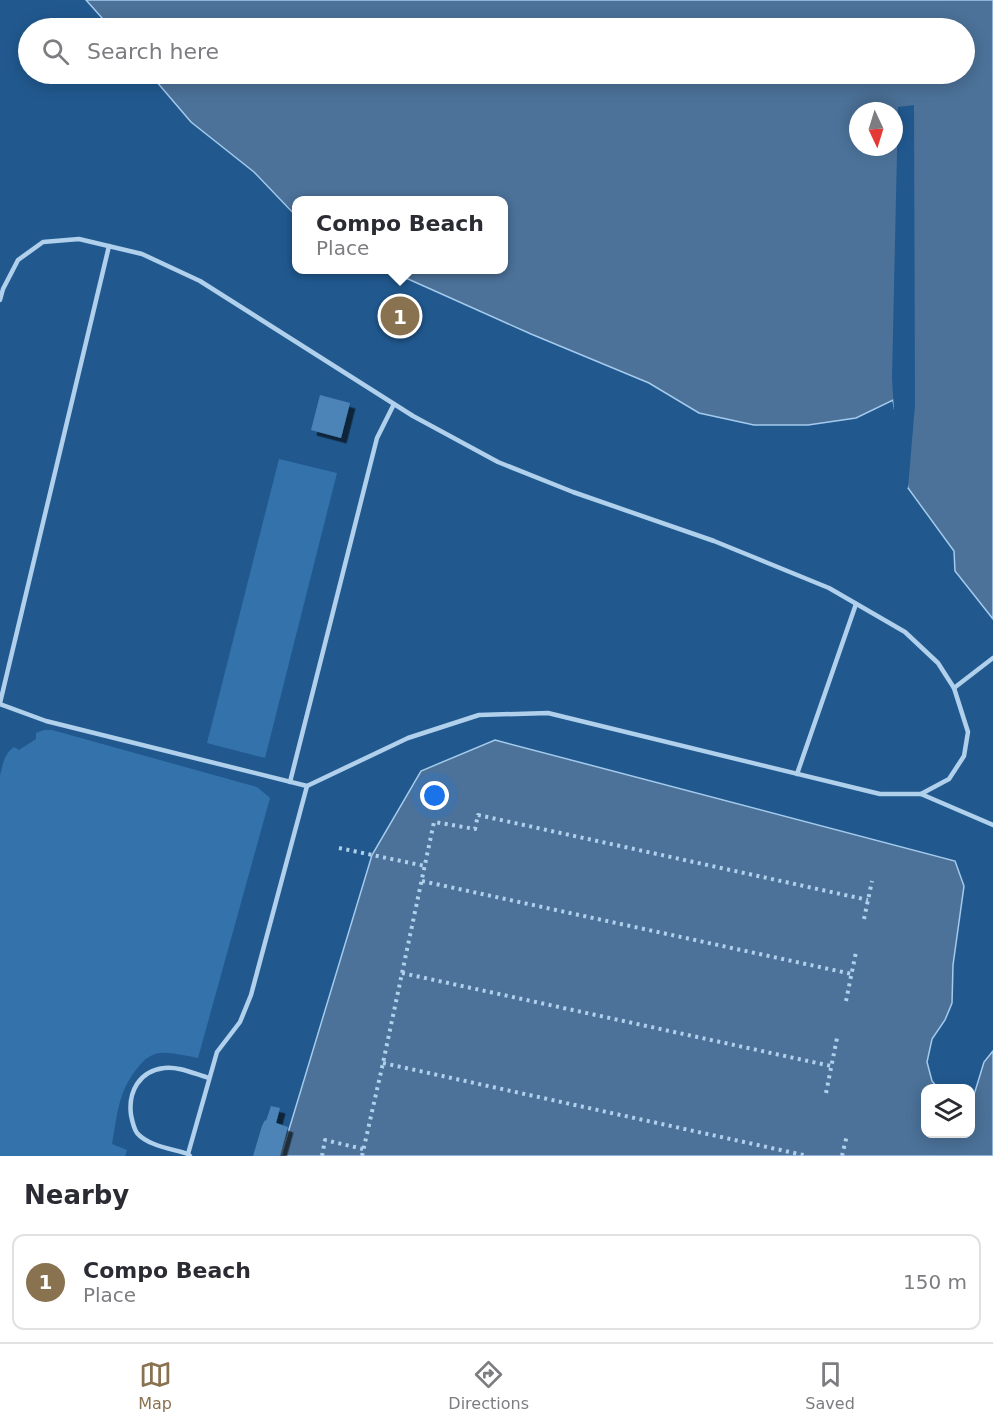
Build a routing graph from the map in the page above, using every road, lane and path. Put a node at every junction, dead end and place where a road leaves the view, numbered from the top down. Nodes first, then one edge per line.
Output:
1 (110, 246) junction
2 (0, 300) edge
3 (394, 404) junction
4 (856, 604) junction
5 (993, 658) edge
6 (954, 688) junction
7 (0, 703) edge
8 (797, 774) junction
9 (290, 782) junction
10 (307, 786) junction
11 (921, 794) junction
12 (993, 825) edge
13 (339, 848) dead end
14 (426, 866) junction
15 (422, 881) junction
16 (872, 881) dead end
17 (868, 900) junction
18 (864, 920) dead end
19 (856, 952) dead end
20 (402, 972) junction
21 (852, 974) junction
22 (846, 1001) dead end
23 (837, 1038) dead end
24 (383, 1063) junction
25 (831, 1066) junction
26 (209, 1078) junction
27 (826, 1093) dead end
28 (847, 1135) dead end
29 (363, 1149) junction
30 (189, 1155) edge
31 (322, 1156) edge
32 (362, 1156) edge
33 (808, 1156) edge
34 (842, 1156) edge

1 - 2 lane
1 - 3 lane
1 - 7 lane
3 - 4 lane
3 - 9 lane
4 - 6 lane
4 - 8 lane
5 - 6 lane
6 - 11 lane
7 - 9 lane
8 - 10 lane
8 - 11 lane
9 - 10 lane
10 - 26 lane
11 - 12 lane
13 - 14 path
14 - 15 path
14 - 17 path
15 - 20 path
15 - 21 path
16 - 17 path
17 - 18 path
19 - 21 path
20 - 24 path
20 - 25 path
21 - 22 path
23 - 25 path
24 - 29 path
24 - 33 path
25 - 27 path
26 - 30 lane
26 - 30 lane
28 - 34 path
29 - 31 path
29 - 32 path

